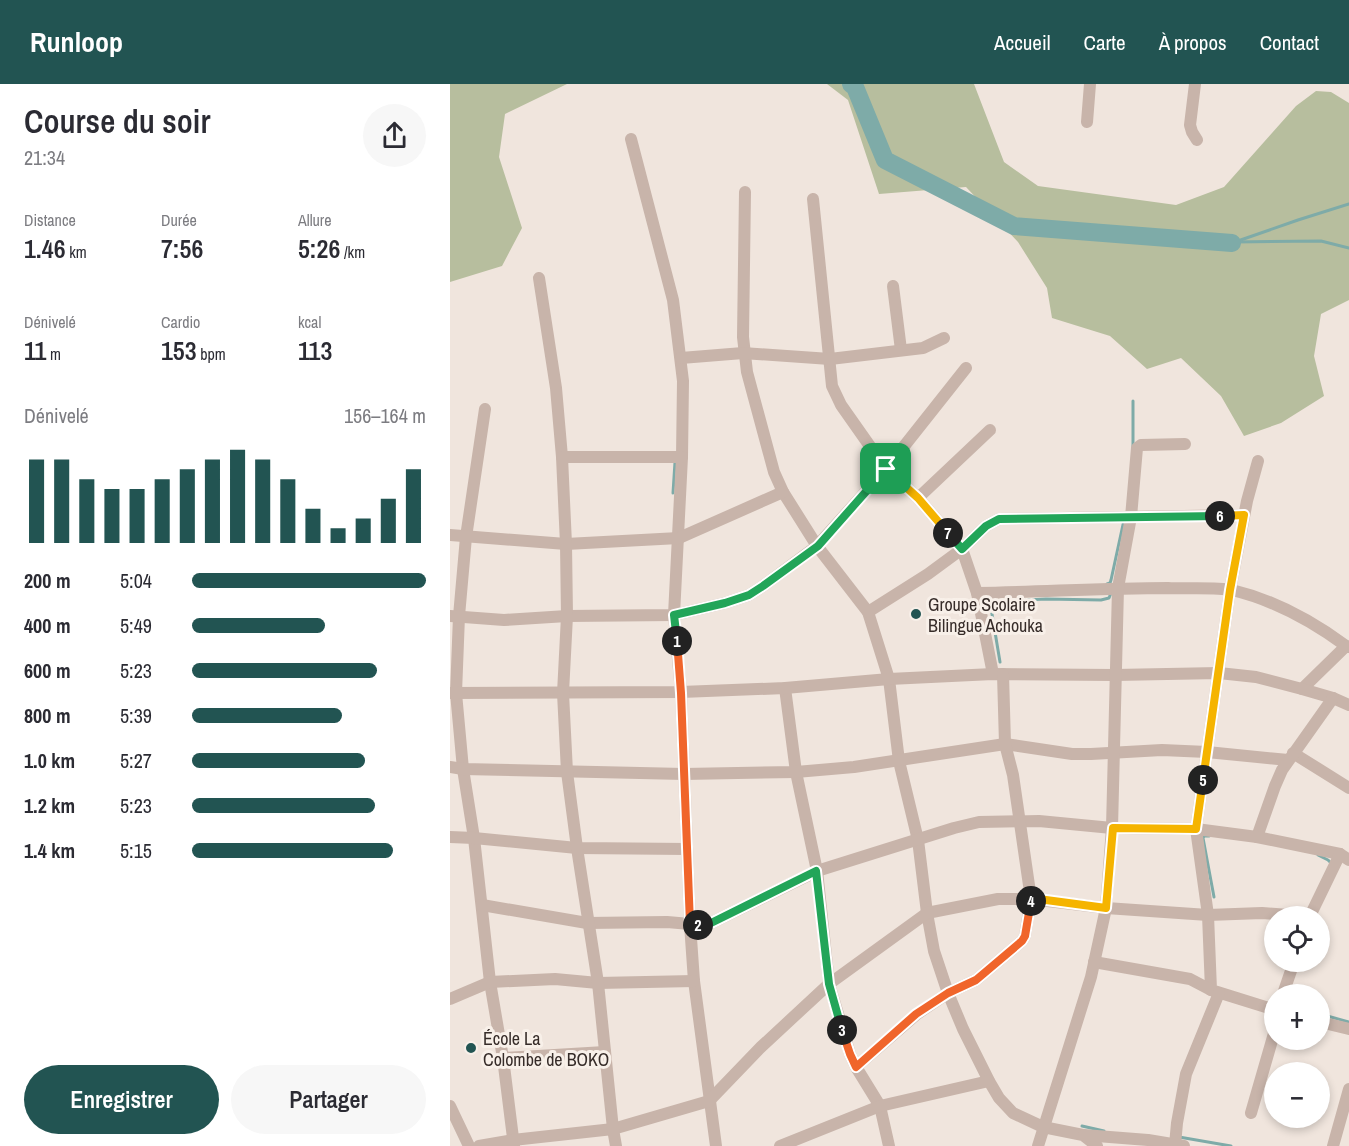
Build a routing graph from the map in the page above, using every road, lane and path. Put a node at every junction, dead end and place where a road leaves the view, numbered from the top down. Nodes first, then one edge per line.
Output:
1 (1090, 84) edge
2 (1195, 84) edge
3 (1087, 122) dead end
4 (632, 139) dead end
5 (1197, 140) dead end
6 (745, 192) dead end
7 (813, 199) dead end
8 (539, 278) dead end
9 (893, 286) dead end
10 (944, 338) dead end
11 (901, 350) junction
12 (743, 353) junction
13 (681, 358) junction
14 (830, 359) junction
15 (966, 368) dead end
16 (485, 409) dead end
17 (990, 430) dead end
18 (1185, 444) dead end
19 (562, 457) junction
20 (682, 457) junction
21 (1258, 461) dead end
22 (886, 469) junction
23 (783, 492) junction
24 (918, 498) junction
25 (1244, 515) junction
26 (1131, 517) junction
27 (450, 535) edge
28 (466, 537) junction
29 (679, 538) junction
30 (566, 544) junction
31 (818, 546) junction
32 (962, 549) junction
33 (1118, 588) junction
34 (1230, 590) junction
35 (977, 593) junction
36 (868, 612) junction
37 (674, 615) junction
38 (454, 616) edge
39 (567, 616) junction
40 (1348, 646) edge
41 (1219, 673) junction
42 (998, 674) junction
43 (1116, 675) junction
44 (889, 679) junction
45 (785, 688) junction
46 (1302, 689) junction
47 (453, 693) edge
48 (563, 693) junction
49 (681, 693) junction
50 (1333, 698) junction
51 (1349, 705) edge
52 (1005, 744) junction
53 (1207, 752) junction
54 (1114, 754) junction
55 (1291, 757) junction
56 (898, 761) junction
57 (456, 768) edge
58 (567, 772) junction
59 (796, 772) junction
60 (684, 774) junction
61 (1349, 788) edge
62 (1020, 821) junction
63 (1113, 828) junction
64 (1196, 829) junction
65 (450, 837) edge
66 (1257, 837) junction
67 (474, 838) junction
68 (918, 840) junction
69 (577, 848) junction
70 (687, 849) junction
71 (1344, 857) edge
72 (816, 871) junction
73 (1031, 898) junction
74 (482, 905) junction
75 (1316, 906) edge
76 (1106, 908) junction
77 (927, 913) junction
78 (1264, 913) edge
79 (1208, 915) junction
80 (587, 923) junction
81 (690, 924) junction
82 (1094, 962) junction
83 (694, 981) junction
84 (490, 982) junction
85 (598, 983) junction
86 (829, 984) junction
87 (1215, 992) junction
88 (948, 993) junction
89 (450, 999) edge
90 (1264, 1007) edge
91 (1330, 1024) edge
92 (1349, 1029) edge
93 (1269, 1050) edge
94 (605, 1052) junction
95 (503, 1058) junction
96 (856, 1067) junction
97 (988, 1081) junction
98 (1349, 1089) edge
99 (710, 1101) junction
100 (450, 1106) edge
101 (880, 1106) junction
102 (1251, 1113) dead end
103 (1043, 1127) junction
104 (613, 1129) junction
105 (1083, 1135) junction
106 (514, 1143) edge
107 (789, 1144) edge
108 (1179, 1145) edge
109 (469, 1146) edge
110 (479, 1146) edge
111 (616, 1146) edge
112 (716, 1146) edge
113 (889, 1146) edge
114 (1038, 1146) edge
115 (1097, 1146) edge
116 (1333, 1146) edge

1 - 3 street
2 - 5 street
4 - 13 street
6 - 12 street
7 - 14 street
8 - 19 street
9 - 11 street
10 - 11 street
11 - 14 street
12 - 13 street
12 - 14 street
12 - 23 street
13 - 20 street
14 - 22 street
15 - 22 street
16 - 28 street
17 - 24 street
18 - 26 street
19 - 20 street
19 - 30 street
20 - 29 street
21 - 25 street
22 - 24 street
22 - 31 street
23 - 29 street
23 - 31 street
24 - 32 street
25 - 26 street
25 - 34 street
26 - 32 street
26 - 33 street
27 - 28 street
28 - 30 street
28 - 38 street
29 - 30 street
29 - 37 street
30 - 39 street
31 - 36 street
31 - 37 street
32 - 35 street
32 - 36 street
33 - 34 street
33 - 35 street
33 - 43 street
34 - 40 street
34 - 41 street
35 - 42 street
36 - 44 street
37 - 39 street
37 - 49 street
38 - 39 street
38 - 47 street
39 - 48 street
40 - 46 street
41 - 43 street
41 - 46 street
41 - 53 street
42 - 43 street
42 - 44 street
42 - 52 street
43 - 54 street
44 - 45 street
44 - 56 street
45 - 49 street
45 - 59 street
46 - 50 street
47 - 48 street
47 - 57 street
48 - 49 street
48 - 58 street
49 - 60 street
50 - 51 street
50 - 55 street
52 - 54 street
52 - 56 street
52 - 62 street
53 - 54 street
53 - 55 street
53 - 64 street
54 - 63 street
55 - 61 street
55 - 66 street
56 - 59 street
56 - 68 street
57 - 58 street
57 - 67 street
58 - 60 street
58 - 69 street
59 - 60 street
59 - 72 street
60 - 70 street
62 - 63 street
62 - 68 street
62 - 73 street
63 - 64 street
63 - 76 street
64 - 66 street
64 - 79 street
65 - 67 street
66 - 71 street
67 - 69 street
67 - 74 street
68 - 72 street
68 - 77 street
69 - 70 street
69 - 80 street
70 - 81 street
71 - 75 street
72 - 81 street
72 - 86 street
73 - 76 street
73 - 77 street
73 - 88 street
74 - 80 street
74 - 84 street
76 - 79 street
76 - 82 street
77 - 86 street
77 - 88 street
78 - 79 street
79 - 87 street
80 - 81 street
80 - 85 street
81 - 83 street
82 - 87 street
82 - 103 street
83 - 85 street
83 - 99 street
84 - 85 street
84 - 89 street
84 - 95 street
85 - 94 street
86 - 96 street
86 - 99 street
87 - 90 street
87 - 108 street
88 - 96 street
88 - 97 street
91 - 92 street
93 - 102 street
94 - 95 street
94 - 104 street
95 - 106 street
96 - 101 street
97 - 101 street
97 - 103 street
98 - 116 street
99 - 104 street
99 - 112 street
100 - 109 street
101 - 107 street
101 - 113 street
103 - 105 street
103 - 114 street
104 - 106 street
104 - 111 street
105 - 108 street
105 - 115 street
106 - 110 street

